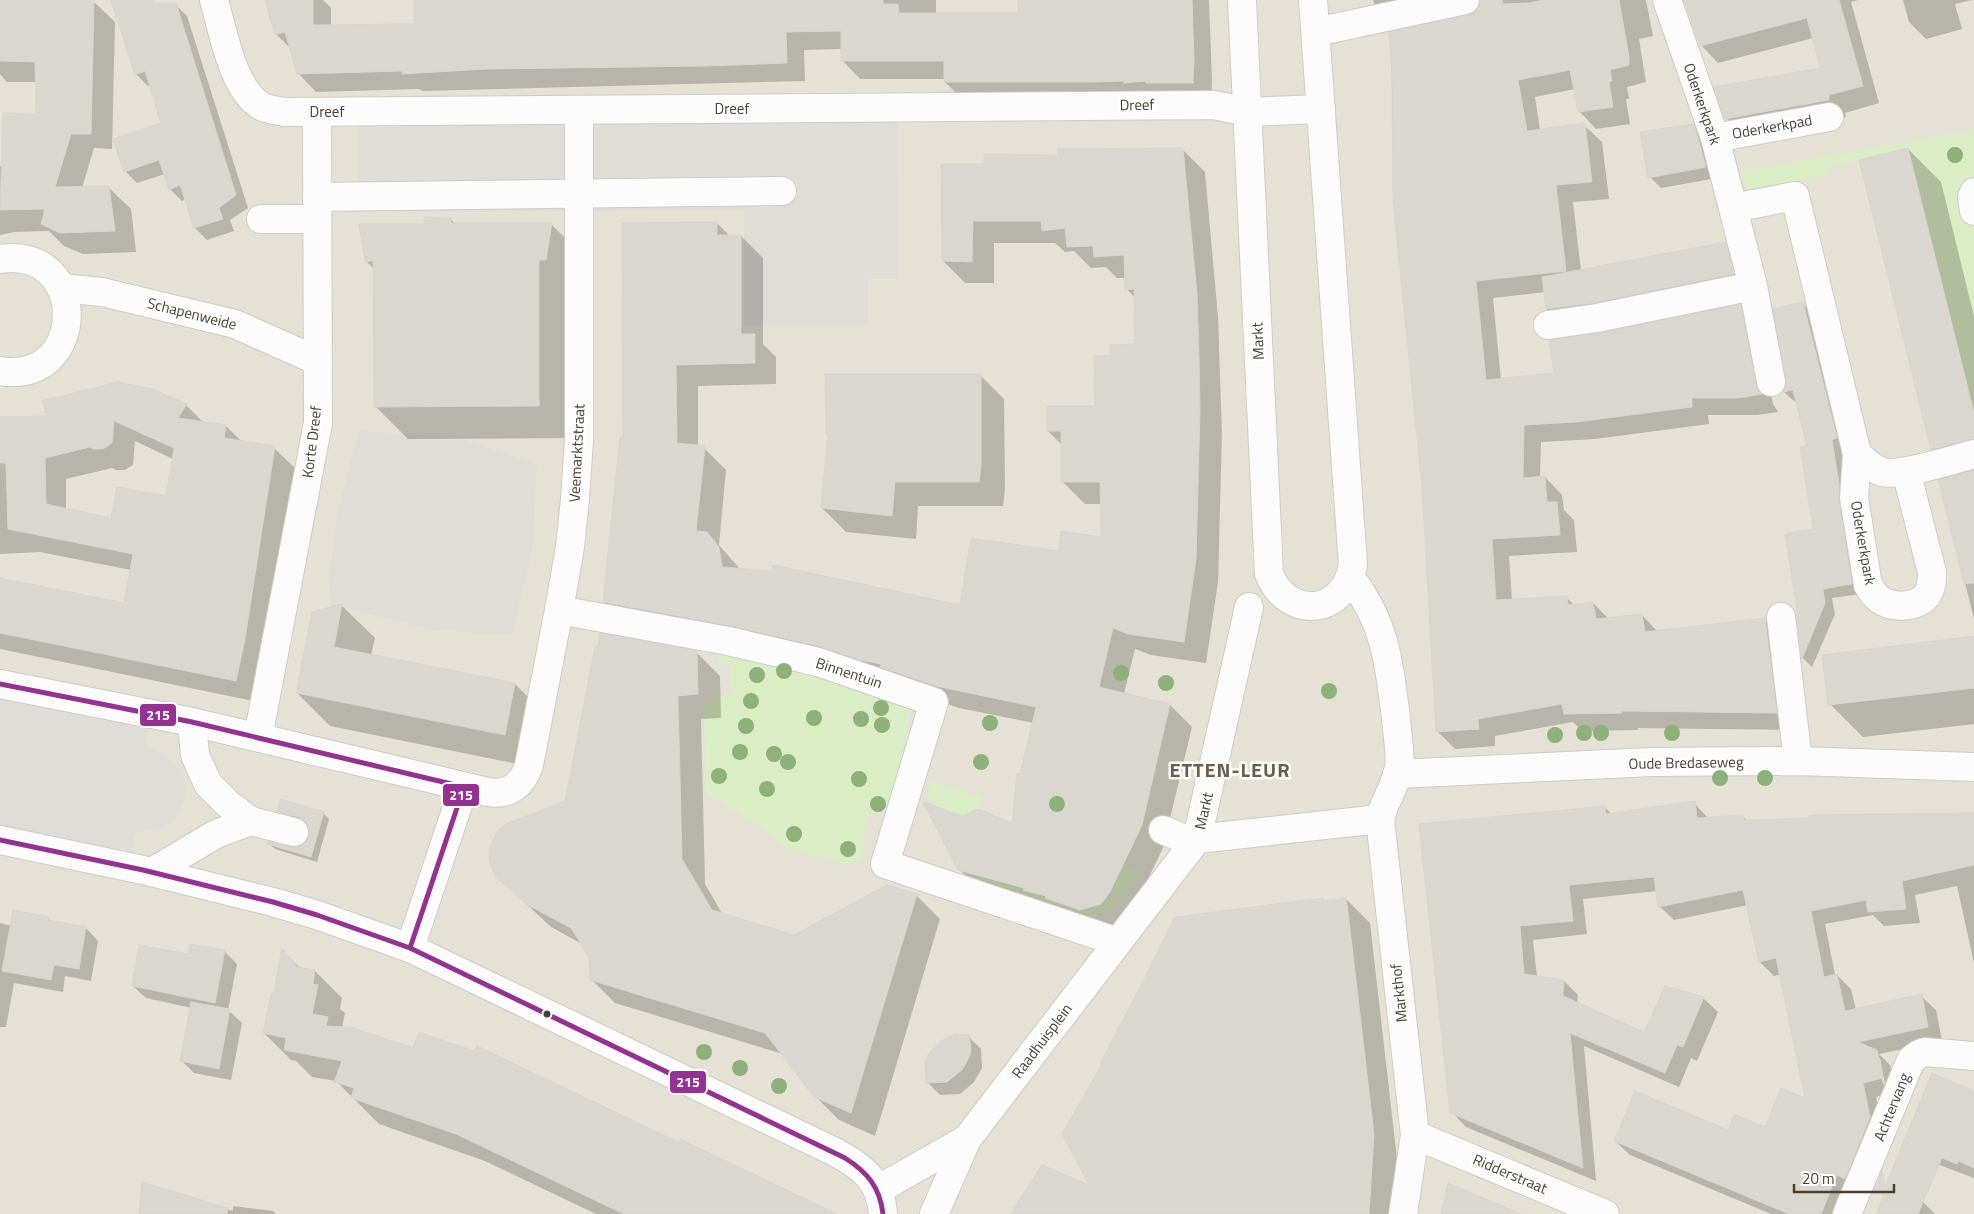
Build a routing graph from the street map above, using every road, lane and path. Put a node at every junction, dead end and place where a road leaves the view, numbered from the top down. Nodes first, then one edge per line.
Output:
1 (214, 0) edge
2 (1242, 0) edge
3 (1313, 0) edge
4 (1465, 0) edge
5 (1666, 0) edge
6 (1316, 32) junction
7 (1321, 109) junction
8 (579, 110) junction
9 (317, 112) junction
10 (1248, 112) junction
11 (1829, 117) dead end
12 (1715, 138) junction
13 (782, 191) dead end
14 (1974, 192) edge
15 (580, 193) junction
16 (317, 208) junction
17 (1733, 208) junction
18 (1974, 210) edge
19 (261, 218) dead end
20 (0, 260) edge
21 (1753, 286) junction
22 (61, 288) junction
23 (1548, 325) dead end
24 (318, 360) junction
25 (0, 371) edge
26 (1771, 382) dead end
27 (1857, 454) junction
28 (1974, 454) edge
29 (1906, 471) junction
30 (1350, 578) junction
31 (1249, 607) dead end
32 (559, 610) junction
33 (1781, 616) dead end
34 (0, 684) edge
35 (192, 722) junction
36 (258, 737) junction
37 (1798, 761) junction
38 (1974, 767) edge
39 (1398, 774) junction
40 (464, 787) junction
41 (1380, 819) junction
42 (251, 821) junction
43 (1163, 830) dead end
44 (294, 832) dead end
45 (0, 840) edge
46 (1196, 841) junction
47 (152, 872) junction
48 (1151, 899) joint
49 (1118, 942) junction
50 (410, 948) junction
51 (1974, 1056) edge
52 (1415, 1135) junction
53 (967, 1139) junction
54 (881, 1202) edge
55 (934, 1214) edge
56 (1403, 1214) edge
57 (1605, 1214) edge
58 (1847, 1214) edge

1 - 9 street, Dreef
2 - 10 street, Markt
3 - 6 street
4 - 6 street
5 - 12 street, Oderkerkpark
6 - 7 street
7 - 10 street, Dreef
7 - 30 street
8 - 9 street, Dreef
8 - 10 street, Dreef
8 - 15 street, Veemarktstraat
9 - 16 street, Korte Dreef
10 - 30 street, Markt
11 - 12 street, Oderkerkpad
12 - 17 street, Oderkerkpark
13 - 15 street
14 - 18 street
15 - 16 street
15 - 32 street, Veemarktstraat
16 - 19 street
16 - 24 street, Korte Dreef
17 - 21 street, Oderkerkpark
17 - 27 street, Oderkerkpark
20 - 22 street
21 - 23 street
21 - 26 street, Oderkerkpark
22 - 24 street, Schapenweide
22 - 25 street
24 - 36 street, Korte Dreef
27 - 29 street
27 - 29 street, Oderkerkpark
28 - 29 street
30 - 39 street
31 - 46 street, Markt
32 - 40 street, Veemarktstraat
32 - 49 street, Binnentuin
33 - 37 street
34 - 35 street
35 - 36 street
35 - 42 street
36 - 40 street
37 - 38 street, Oude Bredaseweg
37 - 39 street, Oude Bredaseweg
39 - 41 street, Markthof
40 - 50 street
41 - 46 street, Markt
41 - 52 street, Markthof
42 - 44 street
42 - 47 street
43 - 46 street, Markt
45 - 47 street
46 - 48 street, Markt
47 - 50 street
48 - 49 street, Raadhuisplein
49 - 53 street, Raadhuisplein
50 - 54 street
51 - 58 street, Achtervang
52 - 56 street, Markthof
52 - 57 street, Ridderstraat
53 - 54 street, Raadhuisplein
53 - 55 street, Raadhuisplein

